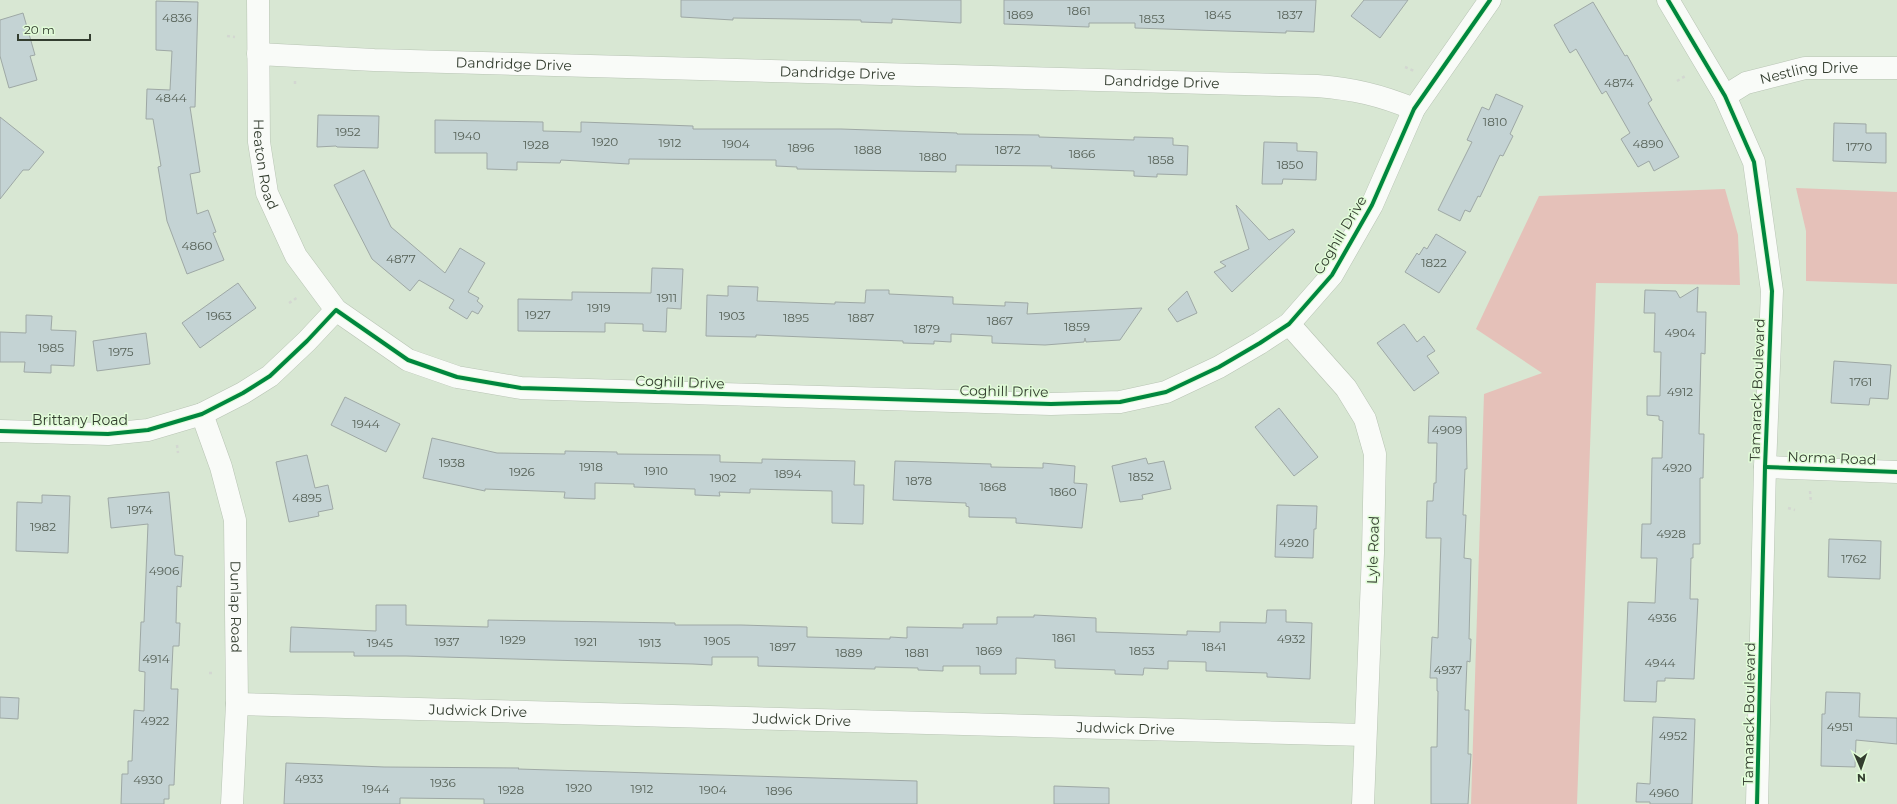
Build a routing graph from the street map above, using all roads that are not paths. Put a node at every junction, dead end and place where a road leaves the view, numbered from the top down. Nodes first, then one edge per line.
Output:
1 (258, 0) edge
2 (1490, 0) edge
3 (1668, 0) edge
4 (258, 54) junction
5 (1897, 68) edge
6 (1725, 96) junction
7 (1414, 108) junction
8 (336, 310) junction
9 (1289, 324) junction
10 (202, 414) junction
11 (0, 431) edge
12 (1765, 467) junction
13 (1897, 472) edge
14 (238, 704) junction
15 (1366, 735) junction
16 (232, 804) edge
17 (1363, 804) edge
18 (1758, 804) edge

1 - 4 street, Heaton Road
2 - 7 street, Coghill Drive
3 - 6 street, Tamarack Boulevard
4 - 7 street, Dandridge Drive
4 - 8 street, Heaton Road
5 - 6 street, Nestling Drive
6 - 12 street, Tamarack Boulevard
7 - 9 street, Coghill Drive
8 - 9 street, Coghill Drive
8 - 10 street, Brittany Road
9 - 15 street, Lyle Road
10 - 11 street, Brittany Road
10 - 14 street, Dunlap Road
12 - 13 street, Norma Road
12 - 18 street, Tamarack Boulevard
14 - 15 street, Judwick Drive
14 - 16 street, Dunlap Road
15 - 17 street, Lyle Road

